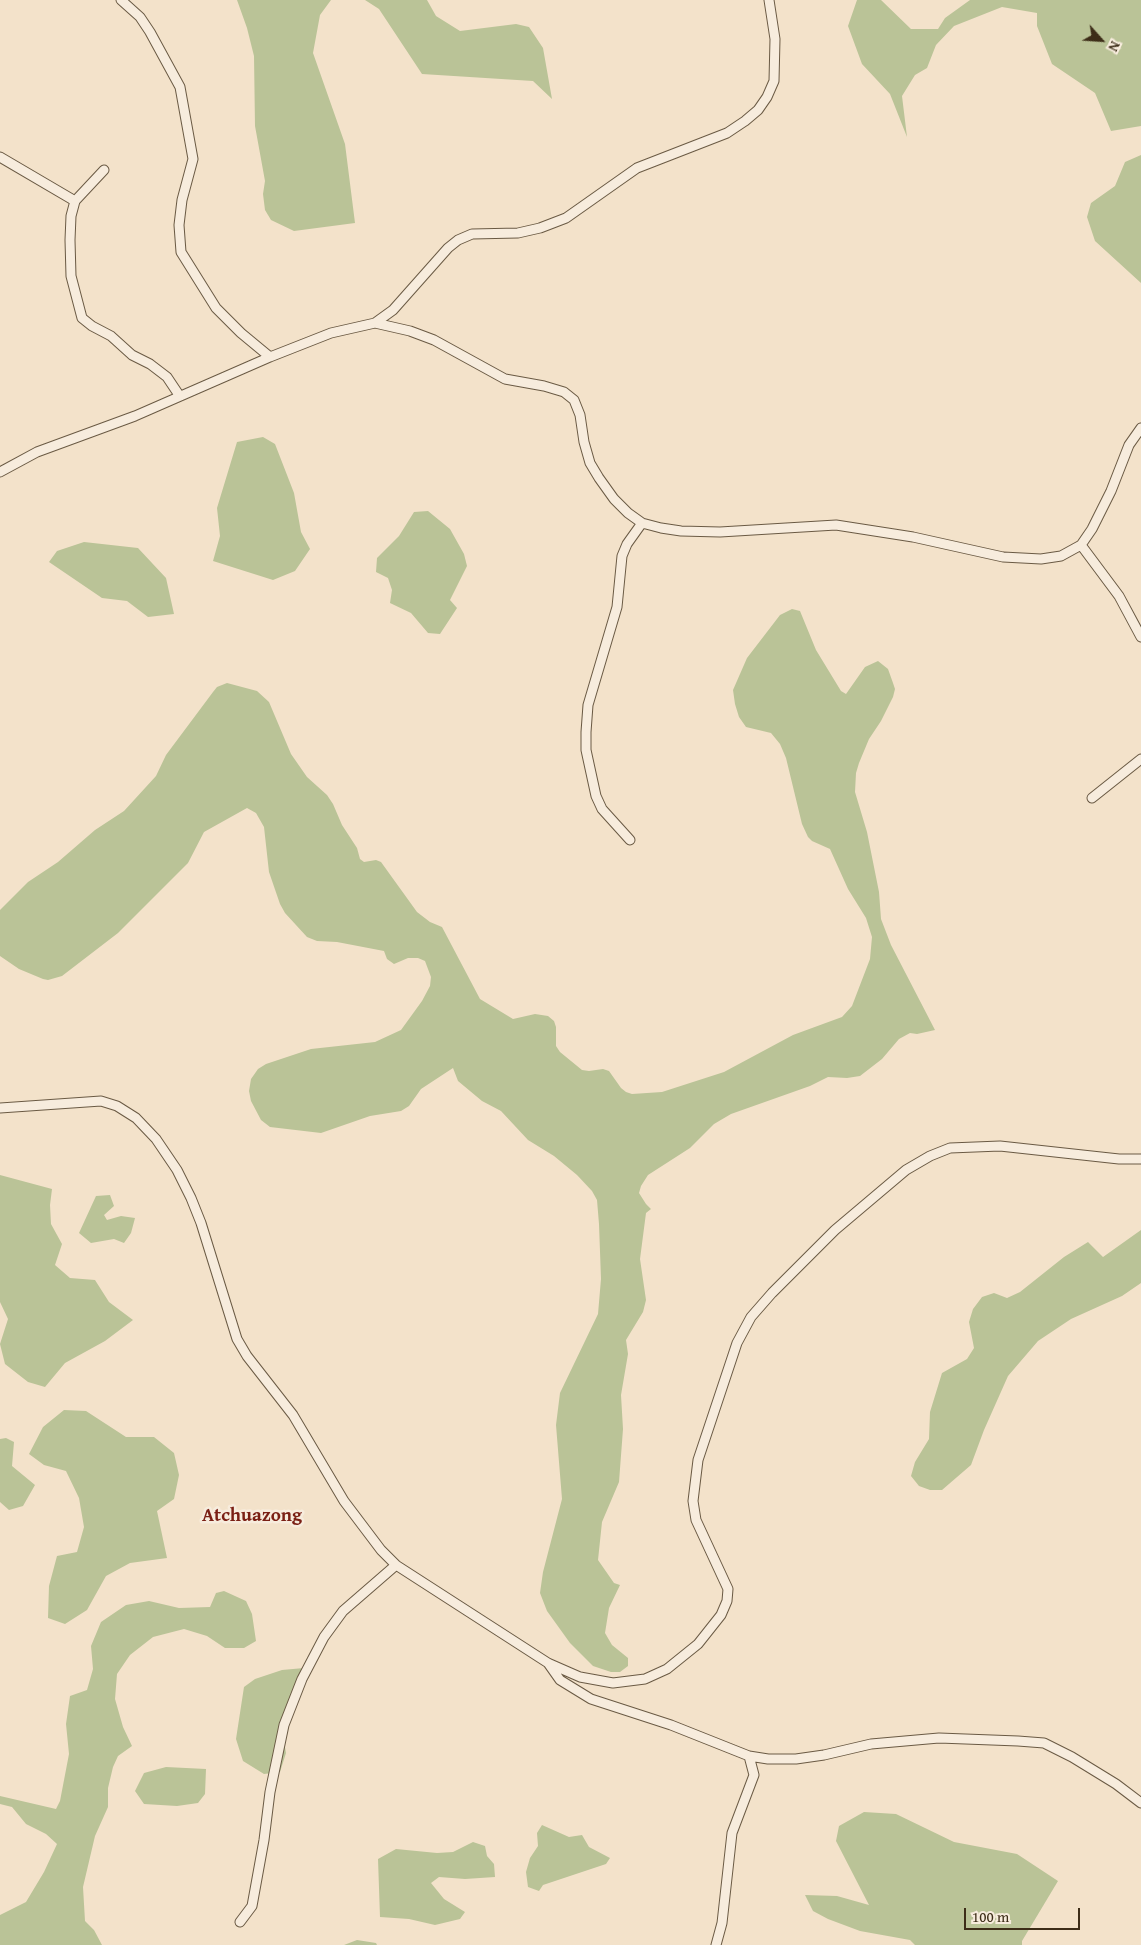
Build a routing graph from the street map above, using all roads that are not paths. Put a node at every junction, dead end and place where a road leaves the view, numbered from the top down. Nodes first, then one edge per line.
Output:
1 (121, 0) edge
2 (769, 0) edge
3 (0, 157) edge
4 (104, 170) dead end
5 (75, 201) junction
6 (375, 323) junction
7 (270, 357) junction
8 (179, 395) junction
9 (1141, 428) edge
10 (0, 472) edge
11 (642, 523) junction
12 (1081, 545) junction
13 (1141, 636) edge
14 (1141, 759) edge
15 (1092, 798) dead end
16 (630, 840) dead end
17 (0, 1108) edge
18 (1141, 1159) edge
19 (396, 1565) junction
20 (548, 1663) junction
21 (750, 1756) junction
22 (1141, 1804) edge
23 (240, 1922) dead end
24 (716, 1945) edge

1 - 7 street
2 - 6 street
3 - 5 street
4 - 5 street
5 - 8 street
6 - 7 street
6 - 11 street
7 - 8 street
8 - 10 street
9 - 12 street
11 - 12 street
11 - 16 street
12 - 13 street
14 - 15 street
17 - 19 street
18 - 20 street
19 - 20 street
19 - 23 street
20 - 21 street
21 - 22 street
21 - 24 street

